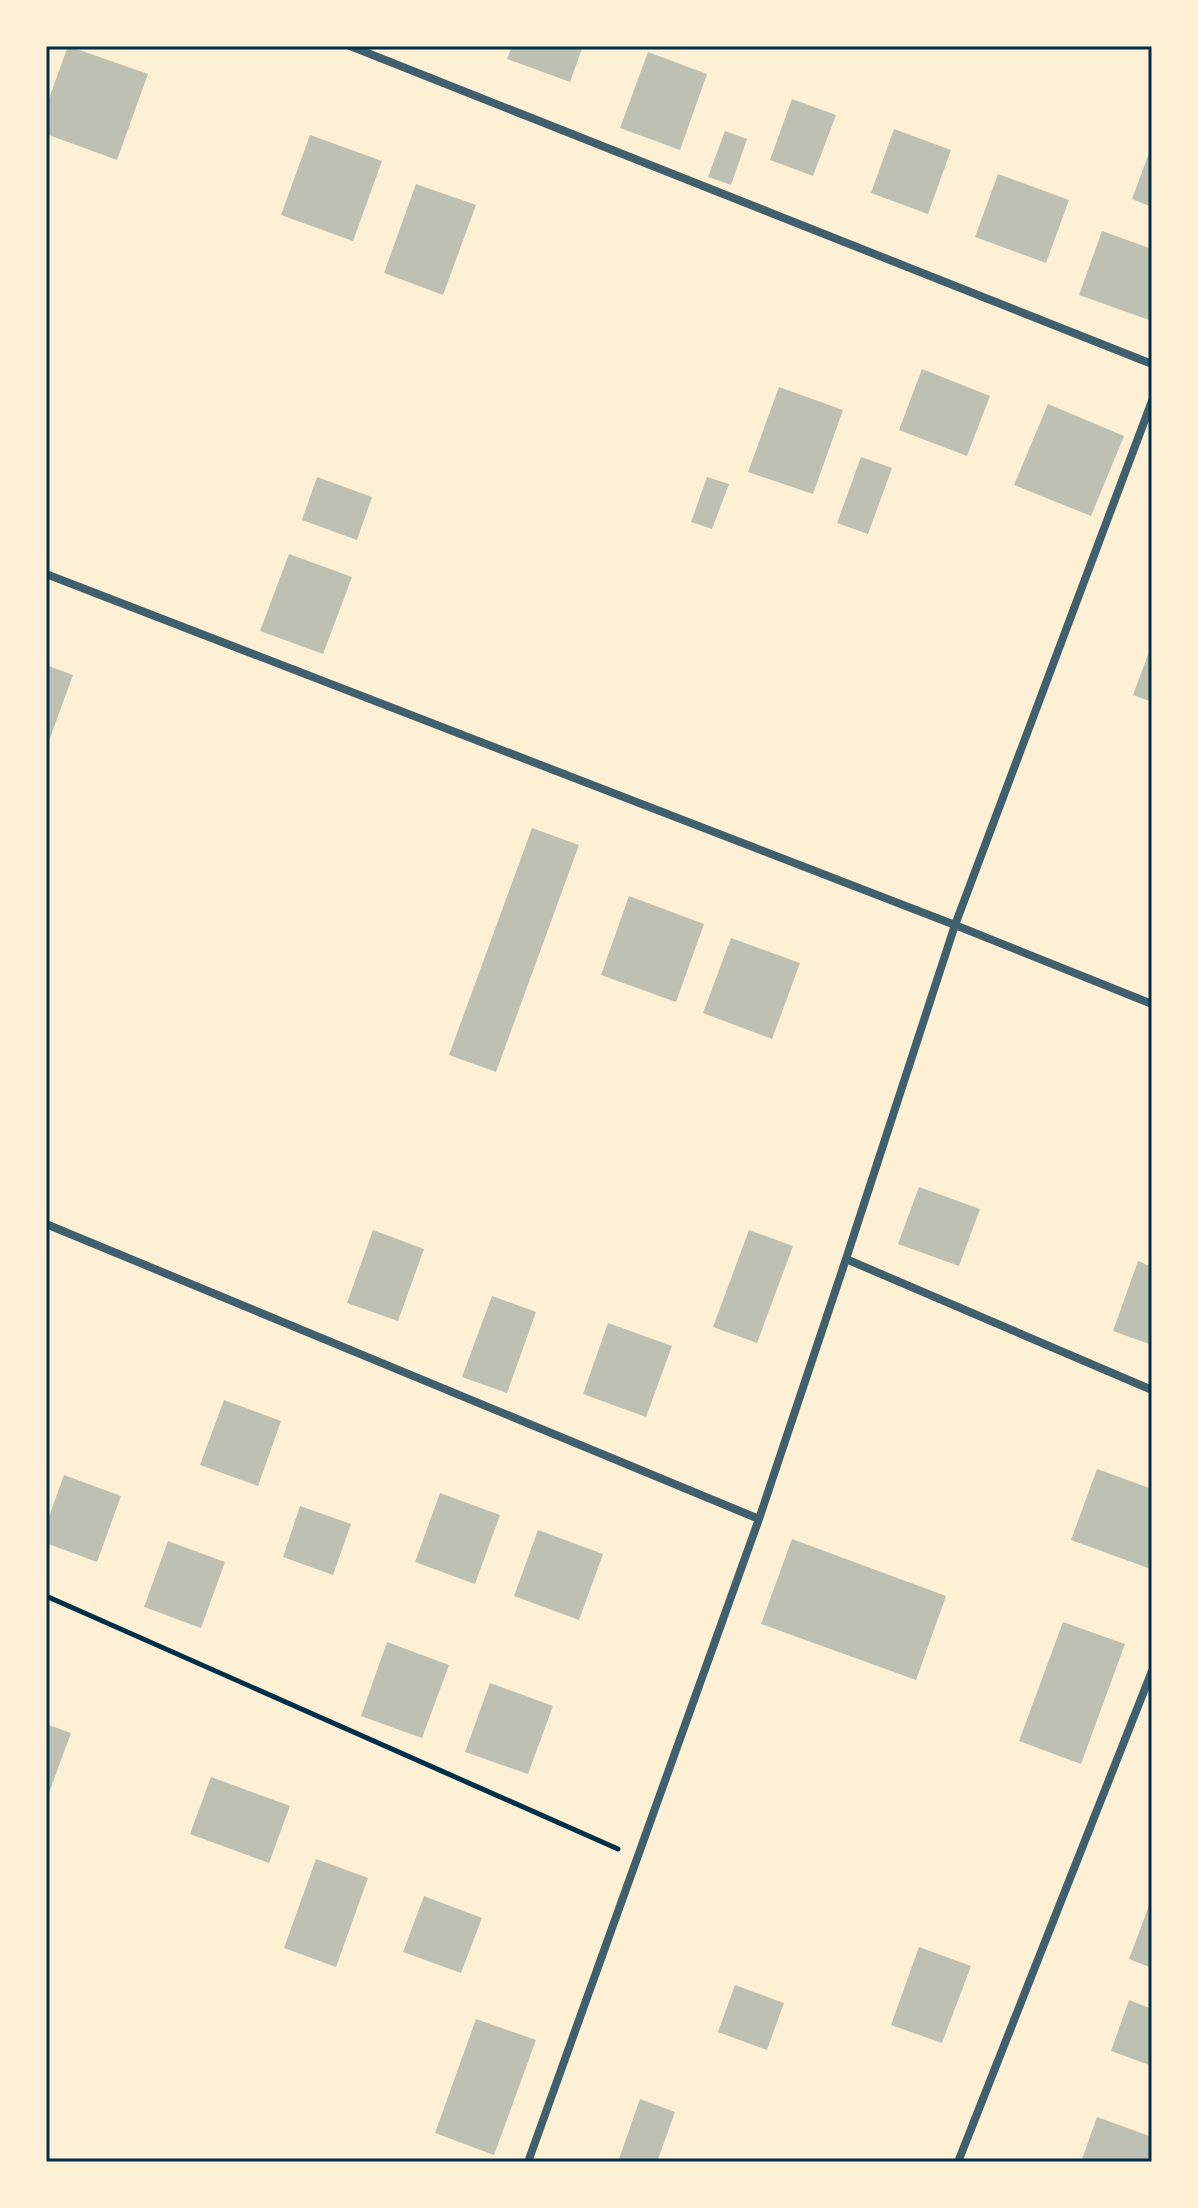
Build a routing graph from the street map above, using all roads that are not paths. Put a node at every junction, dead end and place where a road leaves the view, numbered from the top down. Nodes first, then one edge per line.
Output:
1 (350, 46) edge
2 (1152, 364) edge
3 (1152, 401) edge
4 (46, 574) edge
5 (955, 925) junction
6 (1152, 1004) edge
7 (46, 1224) edge
8 (846, 1259) junction
9 (1152, 1390) edge
10 (759, 1519) junction
11 (1152, 1671) edge
12 (528, 2162) edge
13 (958, 2162) edge

1 - 2 street
3 - 5 street
4 - 5 street
5 - 6 street
5 - 8 street
7 - 10 street
8 - 9 street
8 - 10 street
10 - 12 street
11 - 13 street

